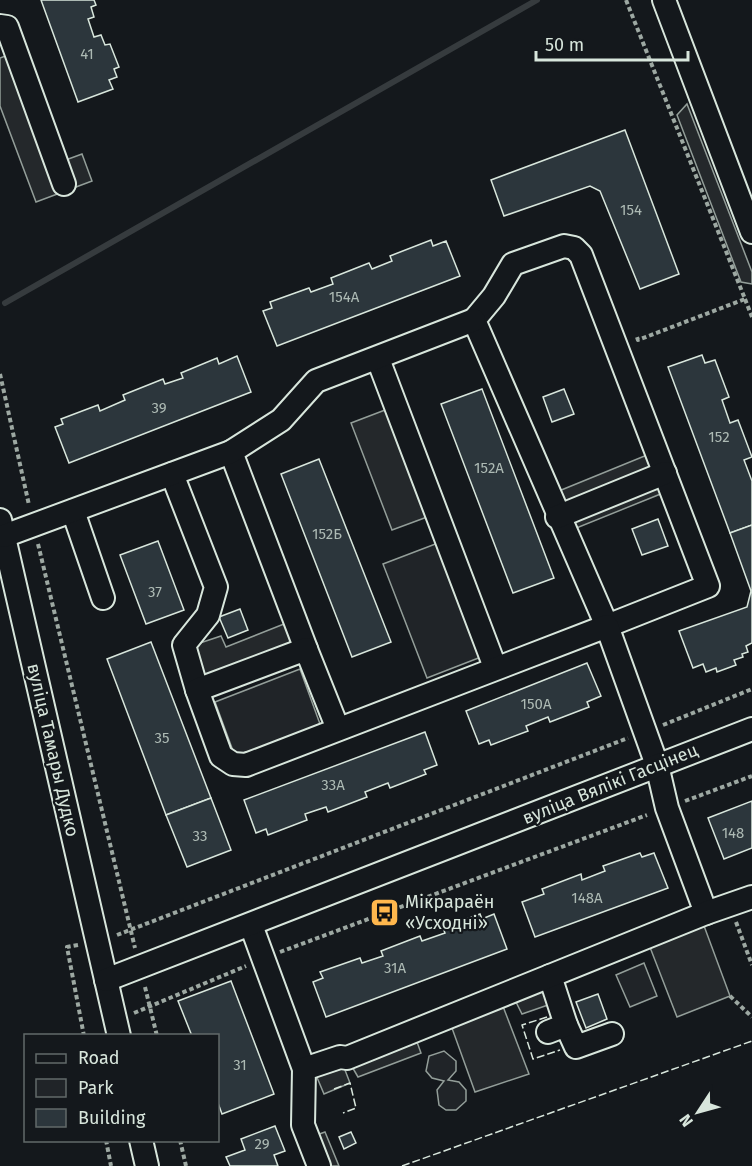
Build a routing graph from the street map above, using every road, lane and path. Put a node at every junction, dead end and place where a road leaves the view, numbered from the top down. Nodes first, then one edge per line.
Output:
1 (626, 0) edge
2 (664, 0) edge
3 (0, 26) edge
4 (64, 184) dead end
5 (752, 232) edge
6 (745, 299) junction
7 (752, 317) edge
8 (474, 320) junction
9 (634, 329) dead end
10 (378, 359) junction
11 (0, 374) edge
12 (231, 452) junction
13 (665, 473) junction
14 (172, 474) junction
15 (73, 511) junction
16 (557, 517) junction
17 (34, 525) junction
18 (2, 528) edge
19 (103, 598) dead end
20 (607, 626) junction
21 (306, 649) junction
22 (495, 667) junction
23 (752, 689) edge
24 (197, 690) junction
25 (747, 728) edge
26 (338, 729) junction
27 (645, 732) junction
28 (657, 765) junction
29 (752, 776) edge
30 (667, 808) junction
31 (752, 897) edge
32 (729, 905) junction
33 (706, 913) junction
34 (251, 925) junction
35 (132, 931) junction
36 (97, 941) junction
37 (263, 958) junction
38 (752, 965) edge
39 (138, 968) junction
40 (550, 976) junction
41 (106, 980) junction
42 (730, 996) dead end
43 (151, 1006) junction
44 (752, 1017) edge
45 (118, 1028) edge
46 (82, 1029) junction
47 (84, 1034) edge
48 (157, 1034) edge
49 (612, 1034) dead end
50 (304, 1069) junction
51 (106, 1142) edge
52 (141, 1142) edge
53 (180, 1142) edge
54 (111, 1166) edge
55 (147, 1166) edge
56 (186, 1166) edge
57 (319, 1166) edge

1 - 6 path
2 - 5 street
3 - 4 street
6 - 7 path
6 - 9 path
8 - 10 street
8 - 13 street
8 - 16 street
10 - 12 street
10 - 22 street
11 - 17 path
12 - 14 street
12 - 21 street
13 - 16 street
13 - 20 street
14 - 15 street
14 - 24 street
15 - 17 street
15 - 19 street
16 - 20 street
17 - 18 street
17 - 35 path
18 - 36 street, вуліца Тамары Дудко
20 - 22 street
20 - 27 street
21 - 24 street
21 - 26 street
22 - 26 street
23 - 27 path
24 - 26 street
25 - 28 street, вуліца Вялікі Гасцінец
27 - 28 street
27 - 35 path
28 - 30 street
28 - 34 street, вуліца Вялікі Гасцінец
29 - 30 path
30 - 33 street
30 - 37 path
31 - 32 street
32 - 33 street
32 - 38 path
33 - 40 street
34 - 37 street
34 - 39 street
35 - 36 path
35 - 39 path
36 - 41 street, вуліца Тамары Дудко
36 - 46 path
37 - 43 path
37 - 50 street
39 - 41 street
39 - 43 path
40 - 49 street
40 - 50 street
41 - 45 street, вуліца Тамары Дудко
42 - 44 path
43 - 45 path
43 - 48 path
45 - 46 path
46 - 47 path
50 - 57 street
51 - 54 path
52 - 55 street
53 - 56 path

